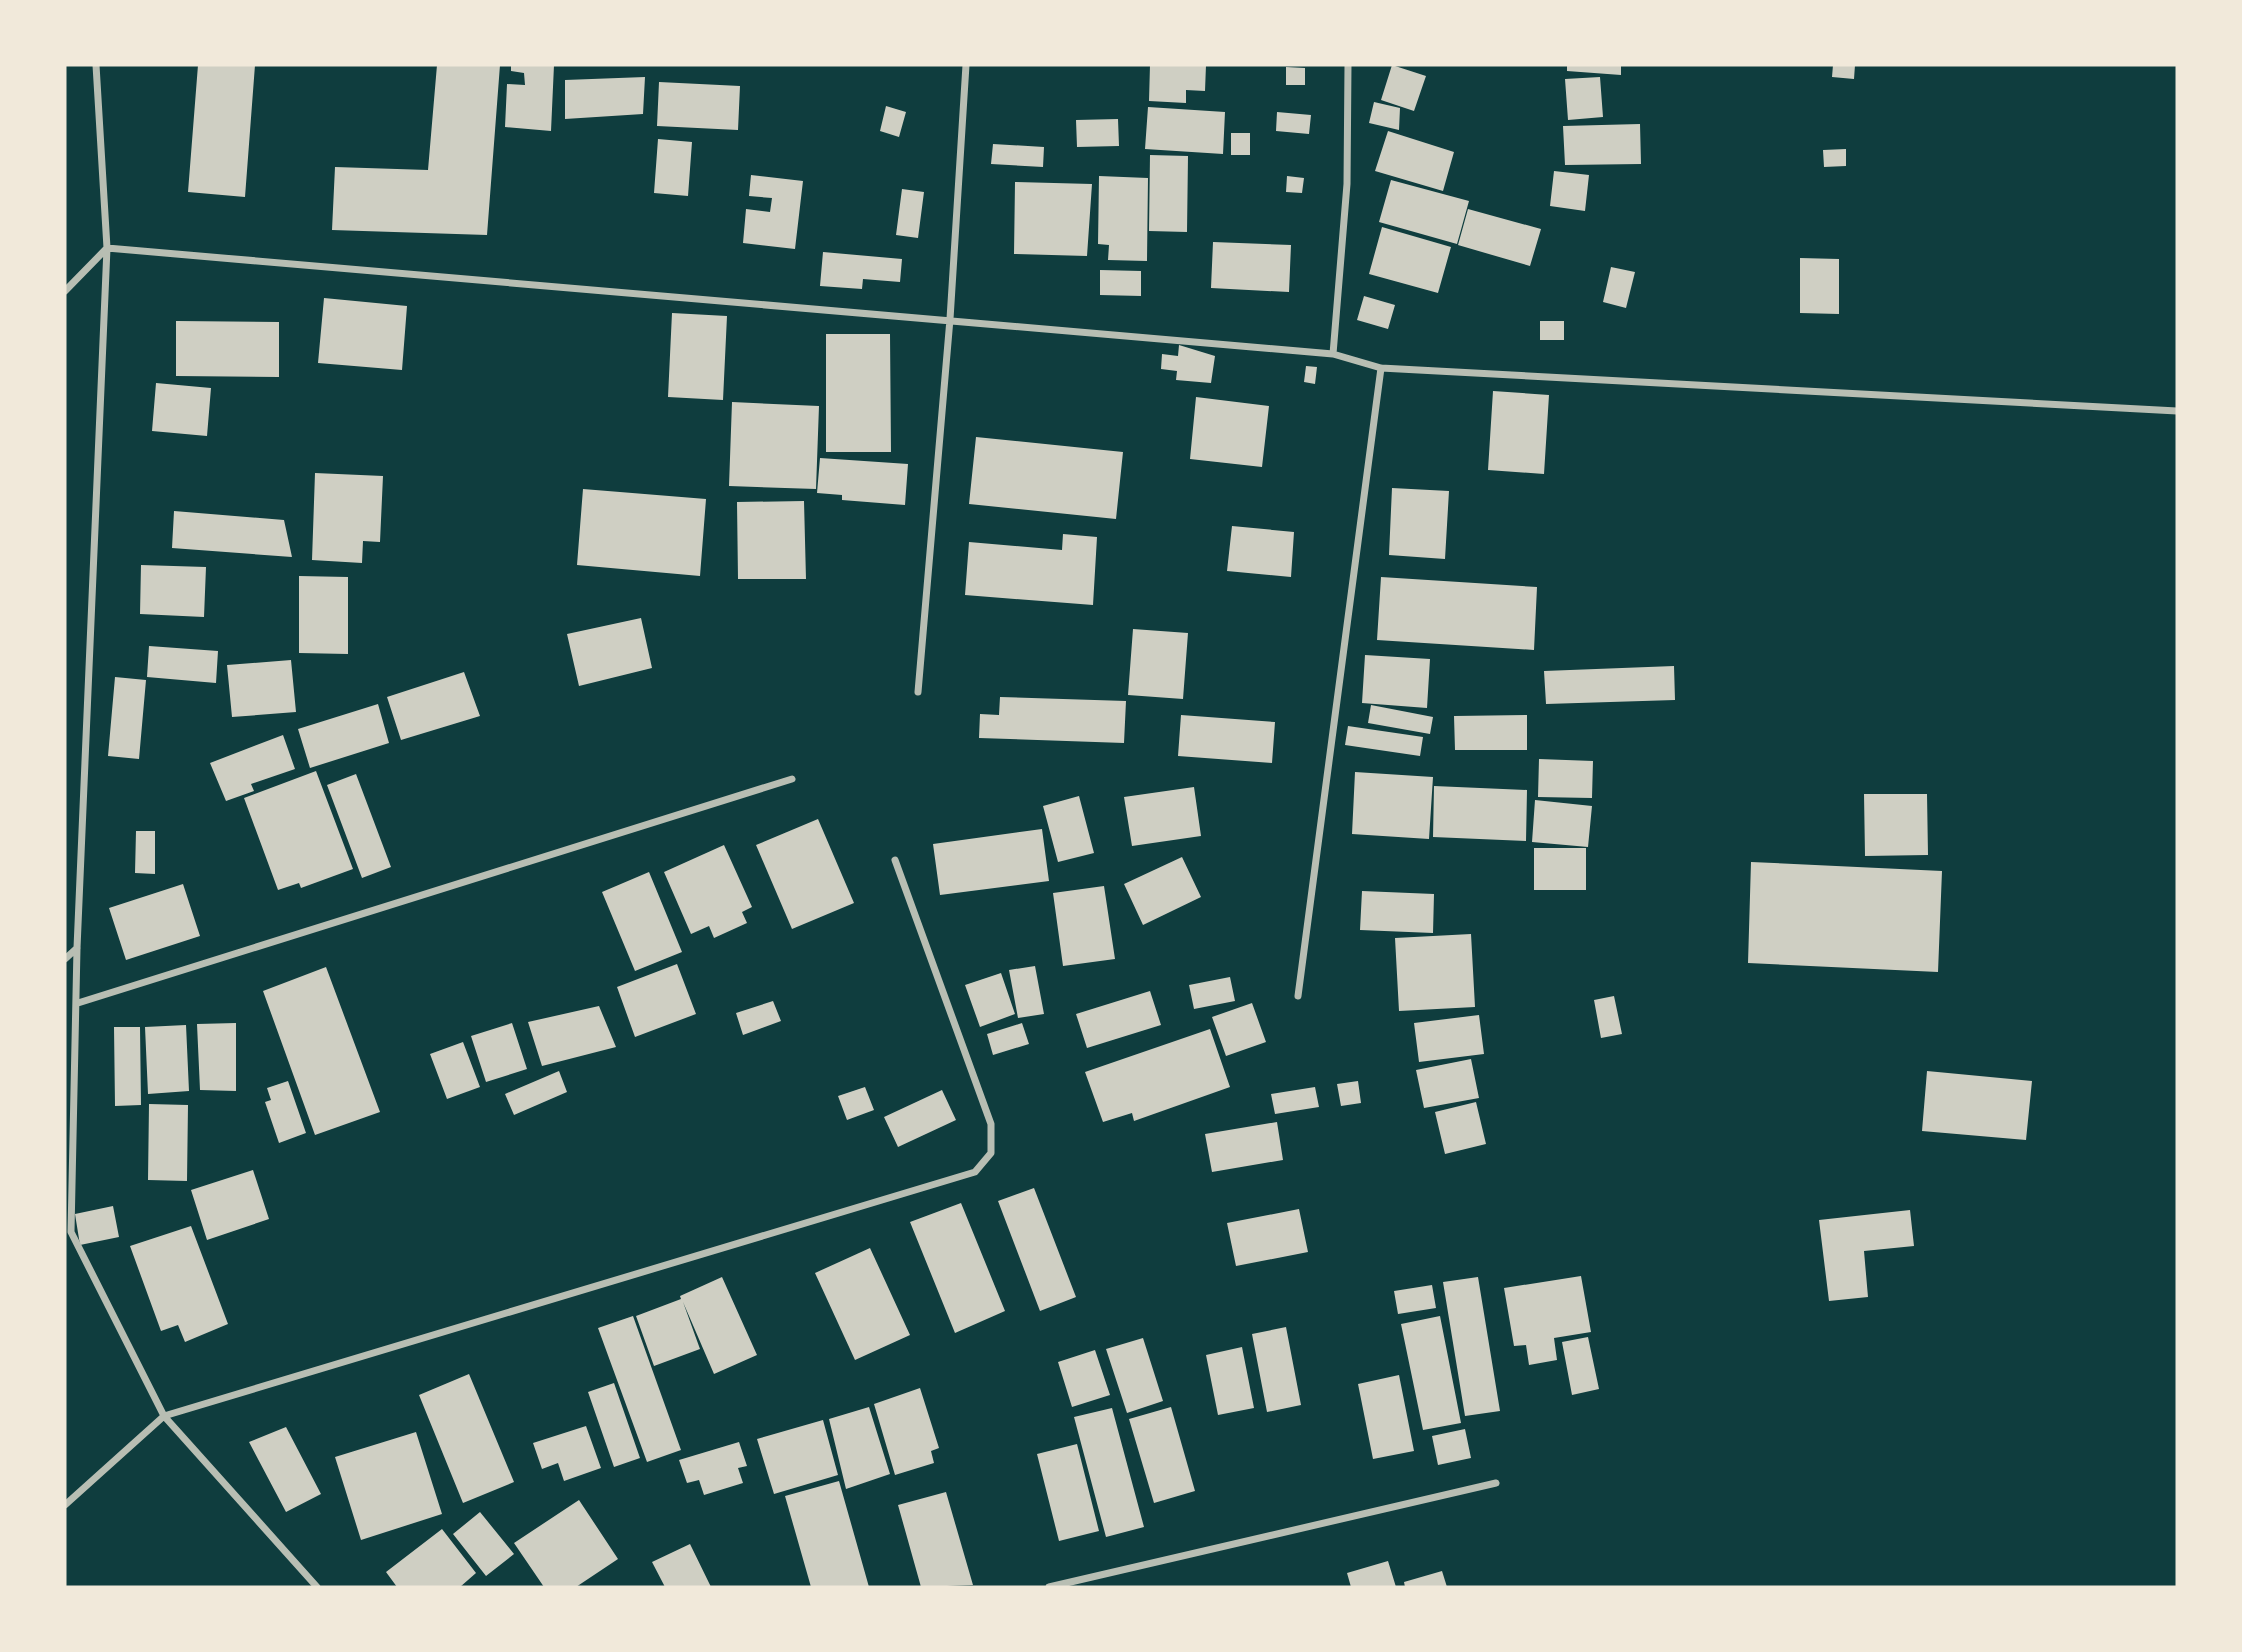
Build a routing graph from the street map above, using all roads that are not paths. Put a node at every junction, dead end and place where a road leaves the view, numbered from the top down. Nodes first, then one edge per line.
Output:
1 (96, 65) edge
2 (966, 65) edge
3 (1348, 65) edge
4 (107, 248) junction
5 (65, 291) edge
6 (950, 319) junction
7 (1333, 354) junction
8 (1381, 369) junction
9 (2177, 411) edge
10 (918, 692) dead end
11 (792, 779) dead end
12 (895, 860) dead end
13 (77, 948) junction
14 (65, 959) edge
15 (1298, 996) dead end
16 (78, 1003) junction
17 (164, 1416) junction
18 (1496, 1483) dead end
19 (65, 1504) edge
20 (317, 1587) edge
21 (1049, 1587) edge

1 - 4 street
2 - 6 street
3 - 7 street
4 - 5 street
4 - 6 street
4 - 13 street
6 - 7 street
6 - 10 street
7 - 8 street
8 - 9 street
8 - 15 street
11 - 16 street
12 - 17 street
13 - 14 street
13 - 16 street
16 - 17 street
17 - 19 street
17 - 20 street
18 - 21 street

